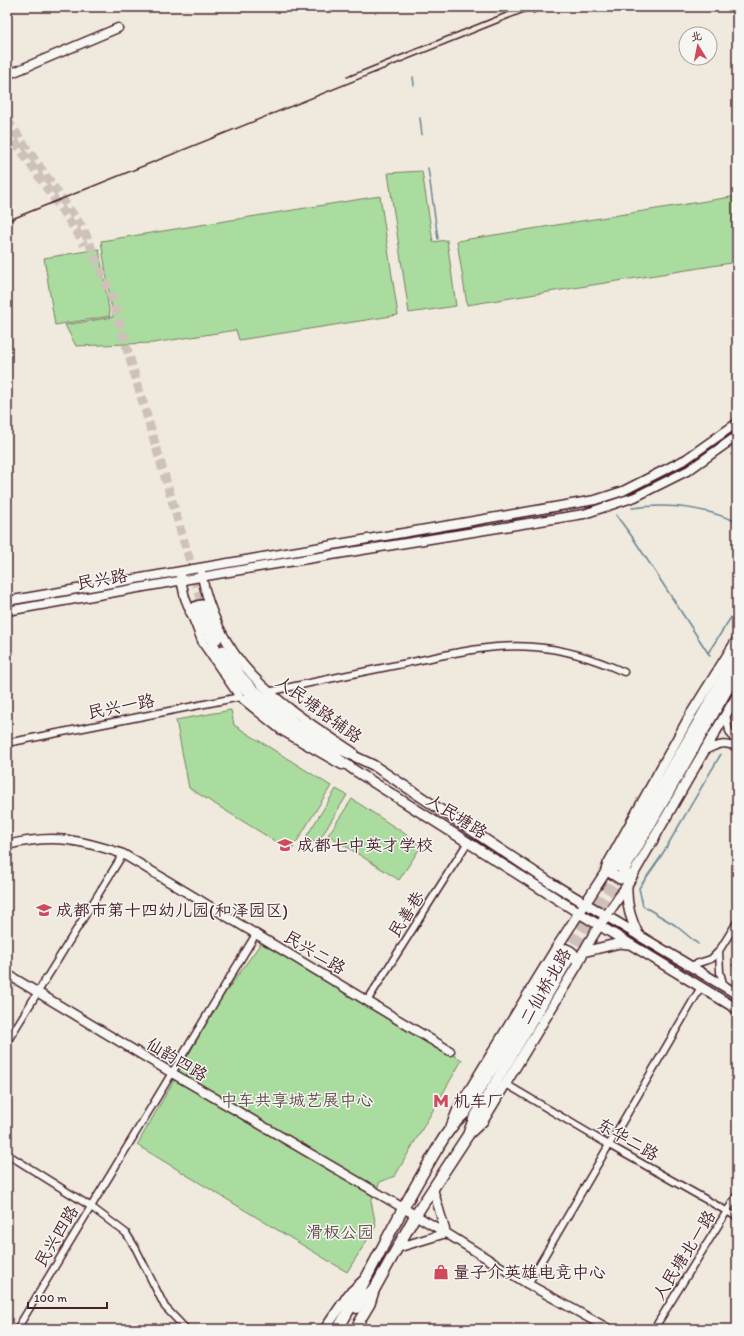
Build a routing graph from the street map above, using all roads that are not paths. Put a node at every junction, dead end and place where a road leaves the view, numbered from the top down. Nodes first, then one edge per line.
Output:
1 (118, 28) dead end
2 (7, 75) edge
3 (737, 423) edge
4 (737, 436) edge
5 (200, 567) junction
6 (179, 571) junction
7 (202, 577) junction
8 (181, 581) junction
9 (7, 601) edge
10 (200, 610) junction
11 (7, 611) edge
12 (737, 640) edge
13 (737, 655) edge
14 (624, 672) dead end
15 (737, 672) edge
16 (268, 692) junction
17 (737, 696) edge
18 (240, 697) junction
19 (726, 714) junction
20 (7, 743) edge
21 (737, 746) edge
22 (703, 752) junction
23 (373, 765) junction
24 (354, 770) junction
25 (468, 842) junction
26 (7, 844) edge
27 (123, 854) junction
28 (620, 869) junction
29 (627, 884) junction
30 (586, 903) junction
31 (579, 913) junction
32 (607, 916) junction
33 (737, 922) edge
34 (599, 925) junction
35 (256, 934) junction
36 (639, 936) junction
37 (632, 945) junction
38 (720, 951) junction
39 (583, 952) junction
40 (562, 954) junction
41 (578, 964) junction
42 (689, 966) junction
43 (7, 974) edge
44 (701, 987) junction
45 (724, 987) junction
46 (37, 992) junction
47 (737, 994) edge
48 (367, 1001) junction
49 (737, 1009) edge
50 (7, 1042) edge
51 (450, 1051) dead end
52 (172, 1073) junction
53 (506, 1084) junction
54 (468, 1135) junction
55 (609, 1145) junction
56 (7, 1154) edge
57 (433, 1189) junction
58 (737, 1195) edge
59 (90, 1206) junction
60 (403, 1209) junction
61 (727, 1211) junction
62 (415, 1216) junction
63 (737, 1217) edge
64 (446, 1233) junction
65 (397, 1248) junction
66 (365, 1280) junction
67 (528, 1284) junction
68 (375, 1288) junction
69 (17, 1329) edge
70 (186, 1329) edge
71 (325, 1329) edge
72 (338, 1329) edge
73 (344, 1329) edge
74 (355, 1329) edge
75 (609, 1329) edge
76 (654, 1329) edge

1 - 2 street
3 - 5 street, 民兴路
4 - 7 street, 民兴路
5 - 6 street, 民兴路
5 - 7 street, 人民塘路辅路
6 - 8 street, 人民塘路辅路
6 - 9 street, 民兴路
7 - 8 street, 民兴路
7 - 10 street, 人民塘路辅路
8 - 10 street, 人民塘路辅路
8 - 11 street, 民兴路
10 - 16 street, 人民塘路辅路
10 - 18 street, 人民塘路辅路
10 - 23 main road, 人民塘路
10 - 24 main road, 人民塘路
12 - 28 main road
13 - 28 main road
14 - 16 street
15 - 28 main road
16 - 23 street, 人民塘路辅路
17 - 19 main road, 二仙桥北路
18 - 20 street, 民兴一路
18 - 24 street, 人民塘路辅路
19 - 21 street
19 - 22 main road, 二仙桥北路
21 - 22 street
22 - 28 main road, 二仙桥北路
23 - 30 main road, 人民塘路
24 - 25 main road, 人民塘路
25 - 31 main road, 人民塘路
25 - 48 street, 民善巷
26 - 27 street, 民兴二路
27 - 35 street, 民兴二路
27 - 46 street
28 - 29 main road, 二仙桥北路
28 - 30 main road
29 - 32 main road, 二仙桥北路
29 - 36 main road
30 - 31 main road
30 - 32 main road, 人民塘路
31 - 34 main road, 人民塘路
31 - 40 main road
32 - 34 main road, 二仙桥北路
32 - 36 main road, 人民塘路
33 - 38 street
34 - 37 main road, 人民塘路
34 - 39 main road, 二仙桥北路
35 - 48 street, 民兴二路
35 - 52 street, 民兴四路
36 - 42 main road, 人民塘路
37 - 39 main road
37 - 44 main road, 人民塘路
38 - 42 street
38 - 45 street
39 - 41 main road, 二仙桥北路
40 - 41 main road
40 - 54 main road
40 - 60 main road
41 - 53 main road, 二仙桥北路
42 - 45 main road, 人民塘路
43 - 46 street, 仙韵四路
44 - 49 main road, 人民塘路
44 - 55 street
45 - 47 main road, 人民塘路
46 - 50 street
46 - 52 street, 仙韵四路
48 - 51 street, 民兴二路
52 - 59 street, 民兴四路
52 - 60 street, 仙韵四路
53 - 54 main road, 二仙桥北路
53 - 55 street, 东华二路
54 - 57 main road, 二仙桥北路
55 - 61 street, 东华二路
55 - 67 street
56 - 59 street
57 - 62 main road, 二仙桥北路
57 - 64 street
58 - 61 street, 人民塘北一路
59 - 69 street, 民兴四路
59 - 70 street
60 - 62 street, 仙韵四路
60 - 66 main road
61 - 63 street, 东华二路
61 - 76 street, 人民塘北一路
62 - 64 street, 仙韵四路
62 - 65 main road, 二仙桥北路
64 - 65 street
64 - 67 street, 仙韵四路
65 - 68 main road, 二仙桥北路
66 - 71 main road
66 - 72 main road
67 - 75 street, 仙韵四路
68 - 73 main road, 二仙桥北路
68 - 74 main road, 二仙桥北路

